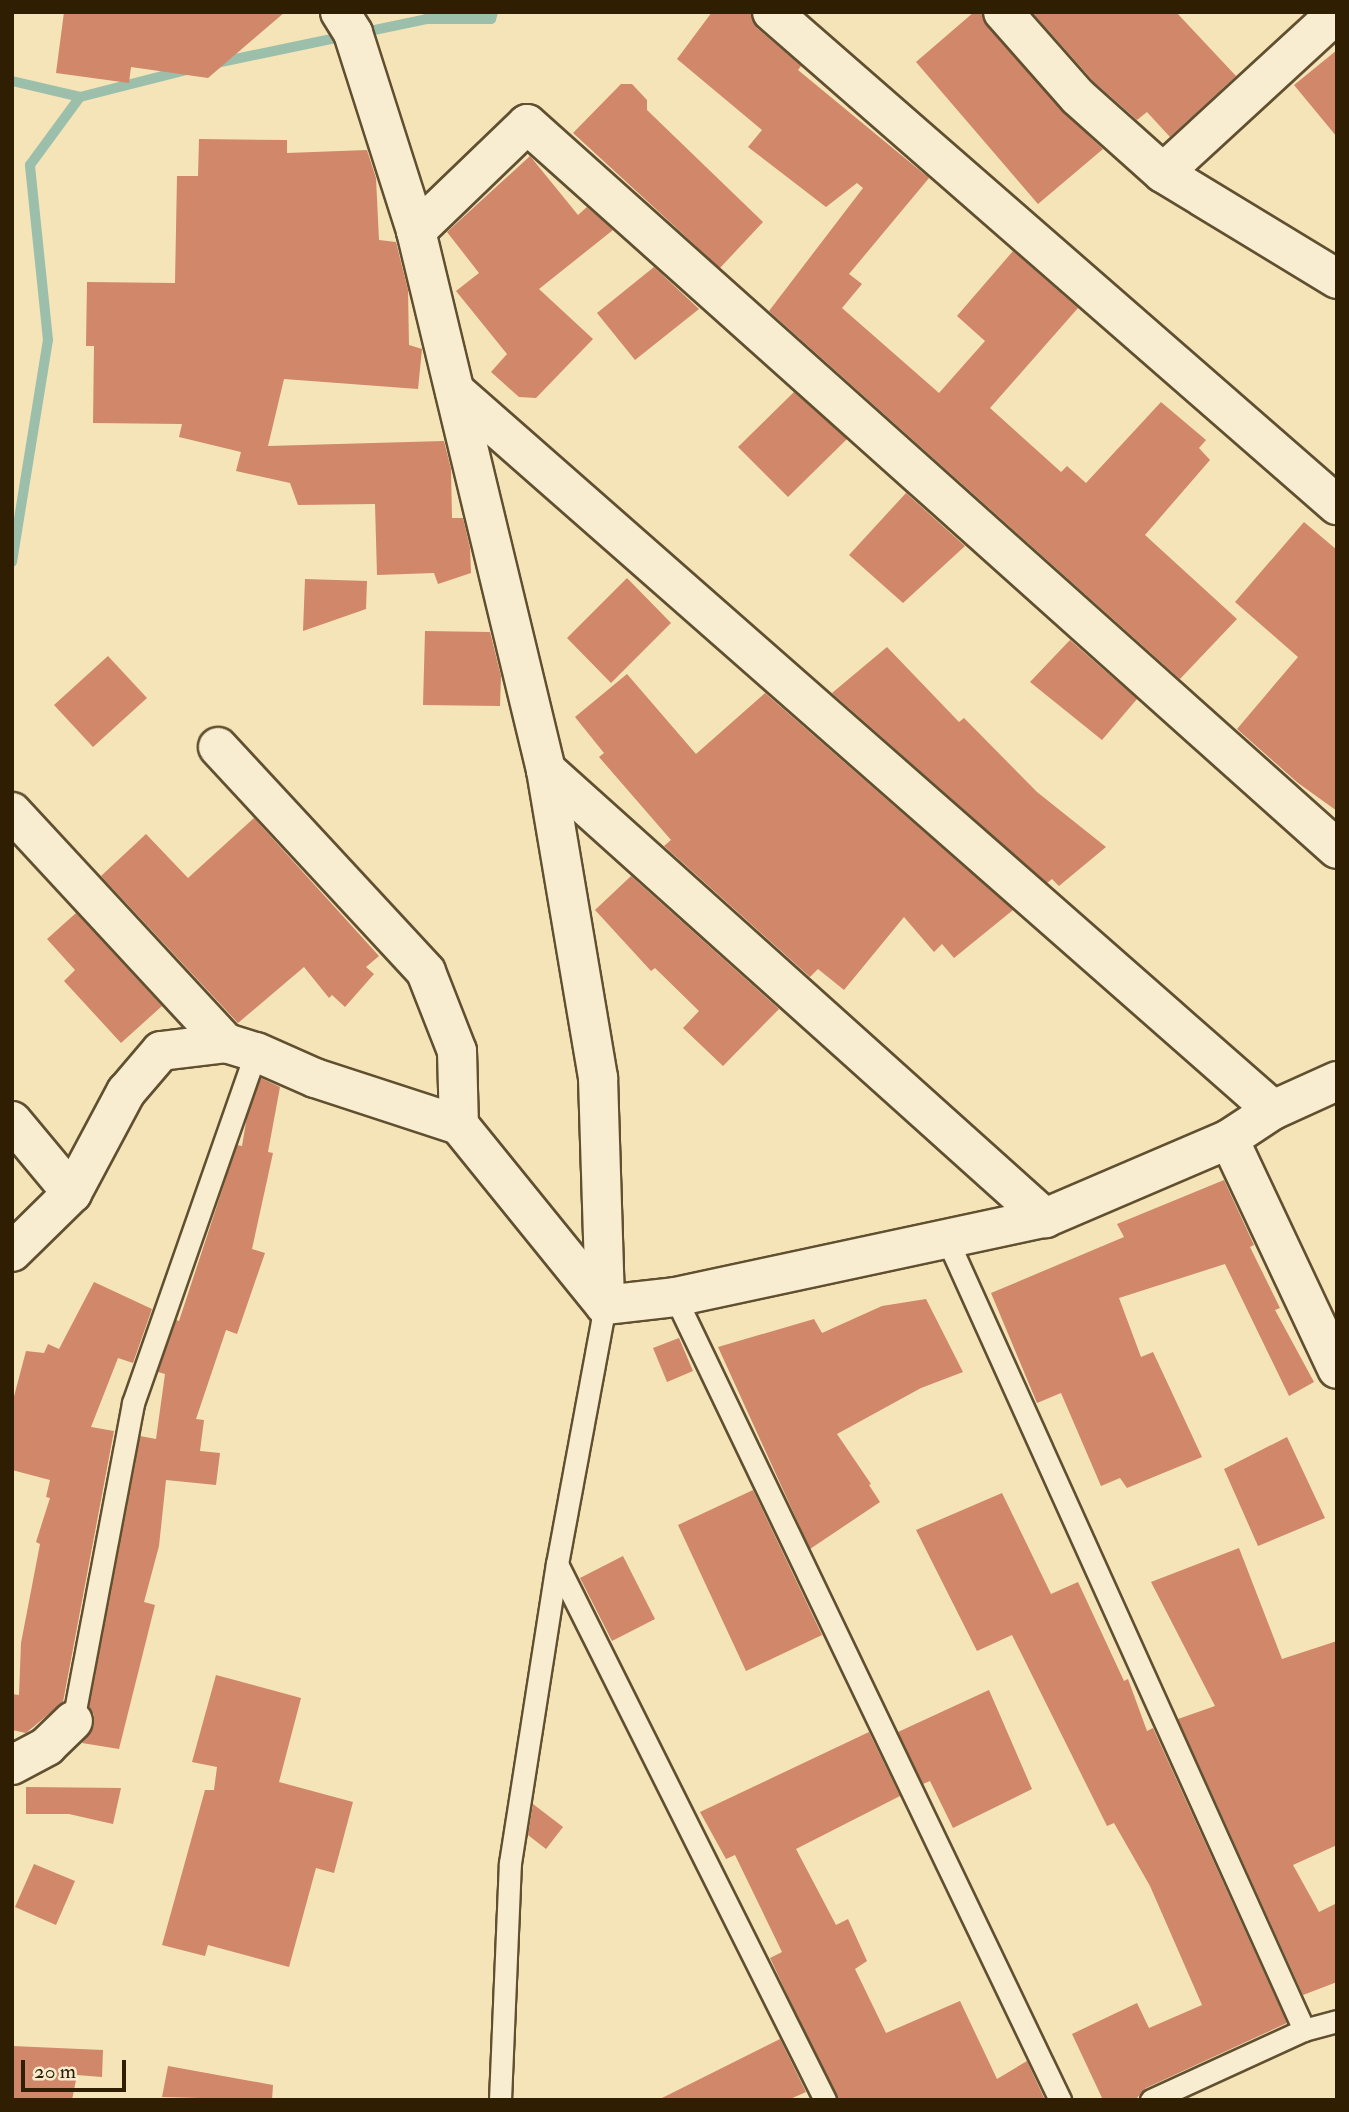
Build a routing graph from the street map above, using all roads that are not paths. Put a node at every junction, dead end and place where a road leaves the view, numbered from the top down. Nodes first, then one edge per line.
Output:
1 (340, 12) edge
2 (772, 12) edge
3 (1003, 12) edge
4 (1337, 13) edge
5 (1163, 173) junction
6 (416, 230) junction
7 (1337, 279) edge
8 (455, 391) junction
9 (1337, 505) edge
10 (218, 747) dead end
11 (546, 770) junction
12 (12, 812) edge
13 (1337, 849) edge
14 (241, 1047) junction
15 (1337, 1081) edge
16 (1273, 1110) junction
17 (12, 1121) edge
18 (459, 1125) junction
19 (1229, 1139) junction
20 (72, 1193) junction
21 (1045, 1218) junction
22 (946, 1237) junction
23 (12, 1252) edge
24 (675, 1297) junction
25 (605, 1305) junction
26 (1337, 1369) edge
27 (557, 1564) junction
28 (73, 1721) joint
29 (12, 1765) edge
30 (1337, 2021) edge
31 (1304, 2029) junction
32 (500, 2100) edge
33 (825, 2100) edge
34 (1060, 2100) edge
35 (1151, 2100) edge

1 - 6 street
2 - 9 street
3 - 5 street
4 - 5 street
5 - 7 street
6 - 8 street
6 - 13 street
8 - 11 street
8 - 16 street
10 - 18 street
11 - 21 street
11 - 25 street
12 - 14 street
14 - 18 street
14 - 20 street
14 - 28 lane
15 - 16 street
16 - 19 street
17 - 20 street
18 - 25 street
19 - 21 street
19 - 26 street
20 - 23 street
21 - 22 street
22 - 24 street
22 - 31 lane
24 - 25 street
24 - 34 lane
25 - 27 lane
27 - 32 lane
27 - 33 lane
28 - 29 street
30 - 31 lane
31 - 35 lane

